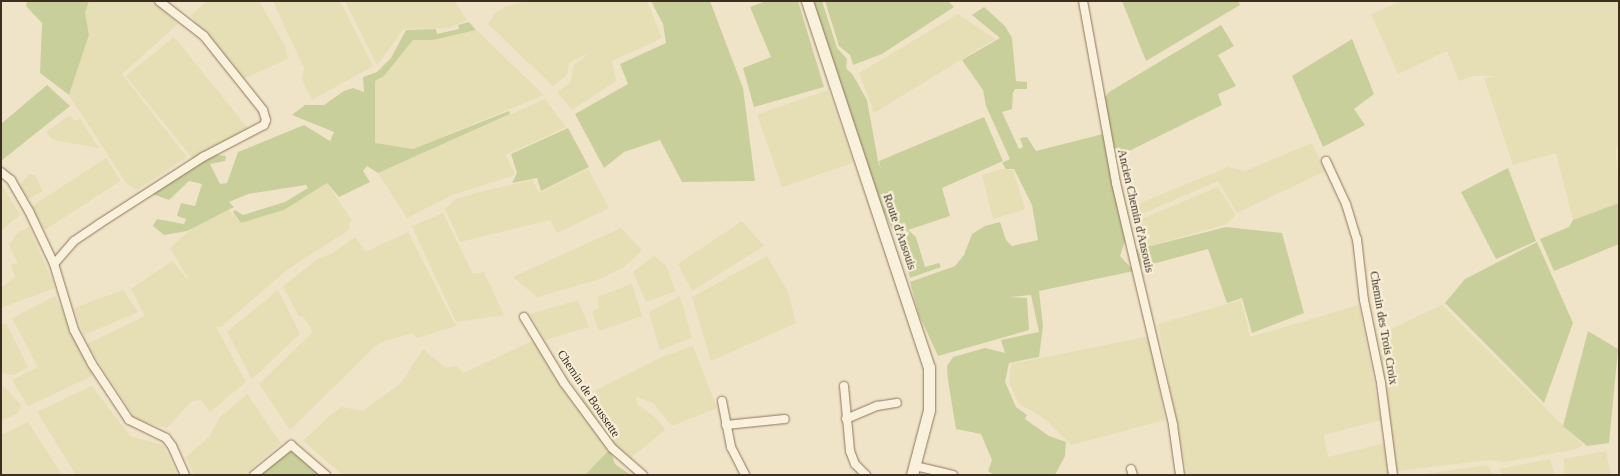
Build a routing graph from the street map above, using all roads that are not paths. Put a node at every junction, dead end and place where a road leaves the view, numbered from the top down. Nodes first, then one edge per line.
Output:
1 (159, 1) edge
2 (807, 1) edge
3 (1084, 1) edge
4 (1326, 161) dead end
5 (1, 172) edge
6 (54, 264) junction
7 (524, 317) dead end
8 (844, 386) dead end
9 (722, 401) dead end
10 (897, 403) dead end
11 (846, 418) junction
12 (785, 419) dead end
13 (726, 425) junction
14 (914, 470) edge
15 (185, 475) edge
16 (254, 475) edge
17 (326, 475) edge
18 (643, 475) edge
19 (745, 475) edge
20 (866, 475) edge
21 (952, 475) edge
22 (1180, 475) edge
23 (1393, 475) edge

1 - 6 street
2 - 14 street, Route d'Ansouis
3 - 22 street, Ancien Chemin d'Ansouis
4 - 23 street, Chemin des Trois Croix
5 - 6 street
6 - 15 street
7 - 18 street, Chemin de Boussette
8 - 11 street
9 - 13 street
10 - 11 street
11 - 20 street
12 - 13 street
13 - 19 street
14 - 21 street
16 - 17 street

